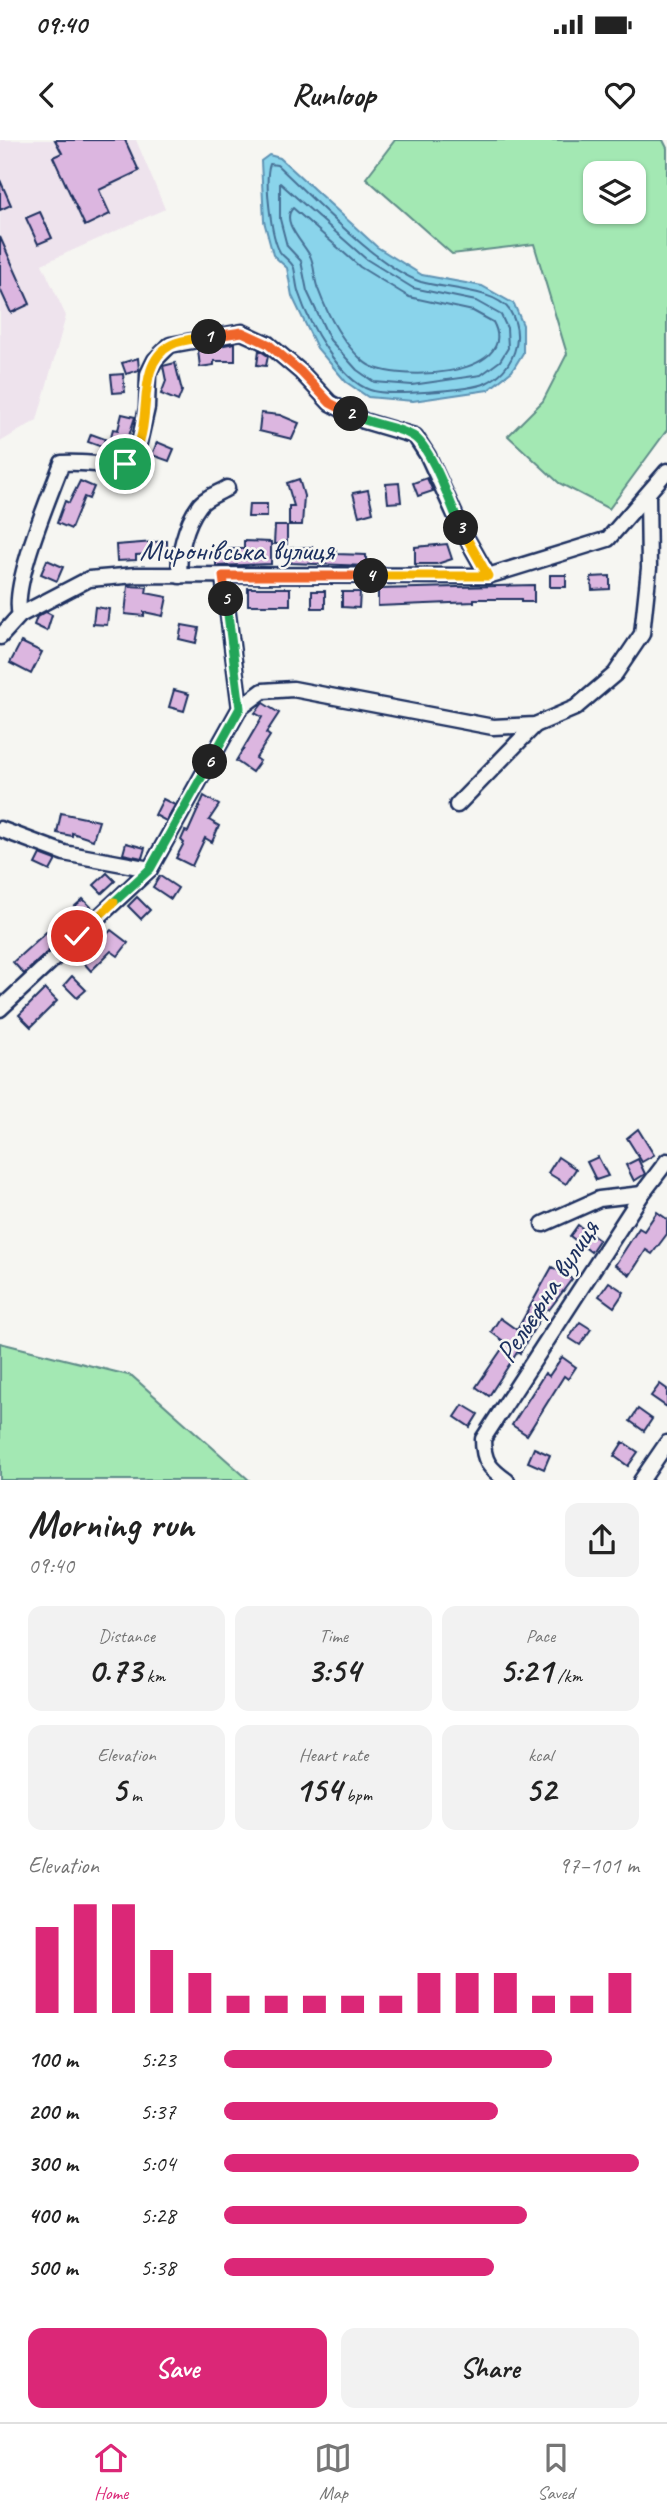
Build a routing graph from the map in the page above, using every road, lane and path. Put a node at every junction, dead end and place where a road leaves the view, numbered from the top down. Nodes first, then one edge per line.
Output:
1 (667, 471) edge
2 (227, 488) dead end
3 (648, 495) junction
4 (180, 576) junction
5 (223, 576) junction
6 (488, 576) junction
7 (20, 615) junction
8 (0, 637) edge
9 (240, 708) junction
10 (535, 725) junction
11 (457, 805) dead end
12 (0, 829) edge
13 (150, 869) junction
14 (0, 1009) edge
15 (667, 1161) edge
16 (642, 1194) junction
17 (543, 1224) dead end
18 (667, 1443) edge
19 (507, 1480) edge
20 (641, 1480) edge

1 - 3 street, Миронівська вулиця
2 - 4 street
3 - 6 street, Миронівська вулиця
3 - 10 street
4 - 5 street, Миронівська вулиця
4 - 7 street, Миронівська вулиця
5 - 6 street, Миронівська вулиця
5 - 9 street
6 - 7 street
7 - 8 street, Миронівська вулиця
9 - 10 street
9 - 13 street
10 - 11 street
12 - 13 street
13 - 14 street
15 - 16 street, Рельєфна вулиця
16 - 17 street
16 - 19 street, Рельєфна вулиця
18 - 20 street

